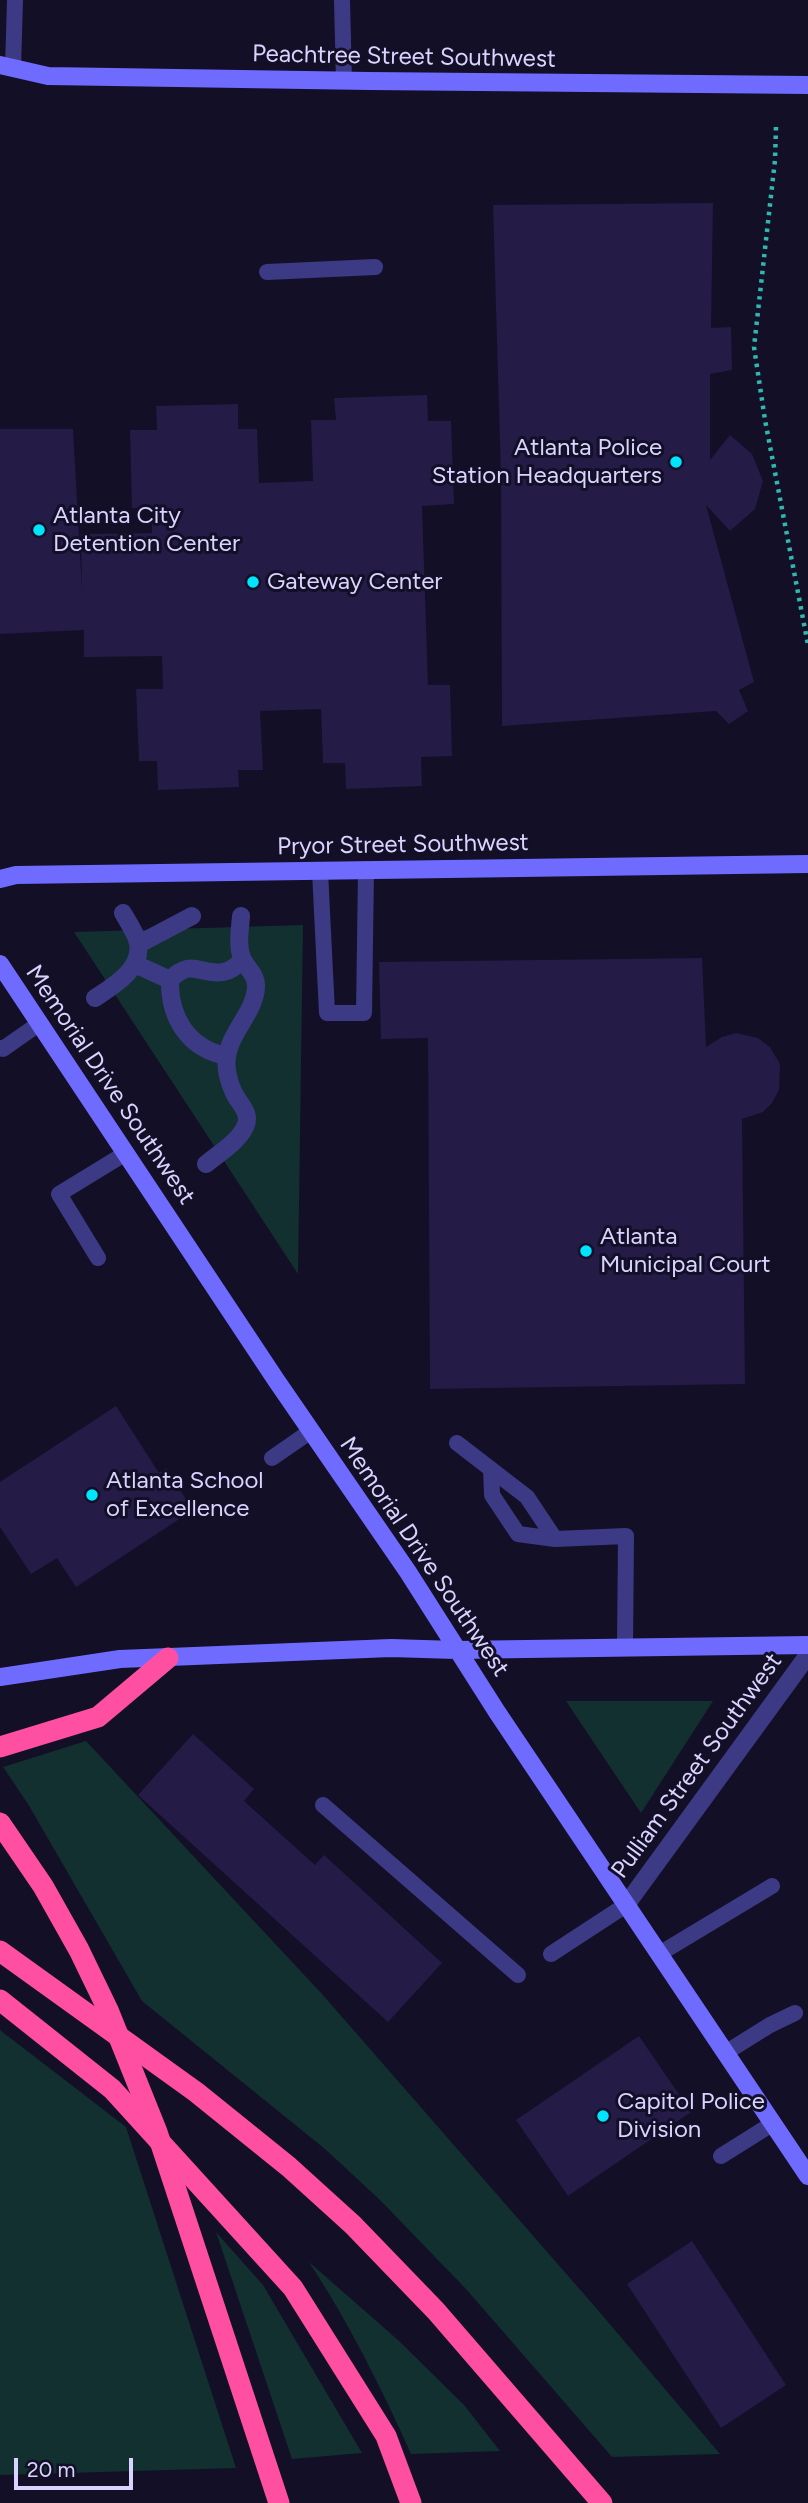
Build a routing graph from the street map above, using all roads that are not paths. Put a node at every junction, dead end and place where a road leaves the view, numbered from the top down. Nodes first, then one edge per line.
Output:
1 (15, 0) edge
2 (342, 0) edge
3 (6, 66) edge
4 (344, 81) junction
5 (808, 85) edge
6 (375, 267) dead end
7 (268, 272) dead end
8 (808, 864) edge
9 (320, 871) junction
10 (366, 871) junction
11 (0, 879) edge
12 (123, 913) dead end
13 (192, 916) dead end
14 (241, 916) dead end
15 (139, 944) junction
16 (243, 960) junction
17 (0, 964) edge
18 (135, 964) junction
19 (170, 980) junction
20 (94, 998) dead end
21 (40, 1023) junction
22 (0, 1048) edge
23 (227, 1056) junction
24 (126, 1153) junction
25 (206, 1164) dead end
26 (98, 1258) dead end
27 (311, 1432) junction
28 (457, 1443) dead end
29 (271, 1458) dead end
30 (491, 1469) junction
31 (555, 1539) junction
32 (808, 1645) edge
33 (625, 1648) junction
34 (456, 1650) junction
35 (808, 1655) edge
36 (168, 1658) junction
37 (0, 1677) edge
38 (0, 1747) edge
39 (323, 1805) dead end
40 (0, 1824) edge
41 (772, 1886) dead end
42 (626, 1905) junction
43 (0, 1951) edge
44 (551, 1954) dead end
45 (659, 1955) junction
46 (519, 1975) dead end
47 (0, 2000) edge
48 (795, 2012) dead end
49 (725, 2053) junction
50 (772, 2124) junction
51 (721, 2156) dead end
52 (808, 2176) edge
53 (279, 2503) edge
54 (411, 2503) edge
55 (602, 2503) edge

1 - 3 lane
2 - 4 lane
3 - 4 main road, Peachtree Street Southwest
4 - 5 main road, Peachtree Street Southwest
6 - 7 lane
8 - 10 main road, Pryor Street Southwest
9 - 10 main road, Pryor Street Southwest
9 - 10 lane
9 - 11 main road, Pryor Street Southwest
12 - 15 street
13 - 15 street
14 - 16 street
15 - 18 street
16 - 19 street
16 - 23 street
17 - 21 main road, Memorial Drive Southwest
18 - 19 street
18 - 20 street
19 - 23 street
21 - 22 lane
21 - 24 main road, Memorial Drive Southwest
23 - 25 street
24 - 26 lane
24 - 27 main road, Memorial Drive Southwest
27 - 29 lane
27 - 34 main road, Memorial Drive Southwest
28 - 30 lane
30 - 31 lane
30 - 31 lane
31 - 33 lane
32 - 33 main road
33 - 34 main road
34 - 36 main road
34 - 42 main road, Memorial Drive Southwest
35 - 42 street, Pulliam Street Southwest
36 - 37 main road
36 - 38 highway
39 - 46 lane
40 - 53 highway, bridge
41 - 45 lane
42 - 44 lane
42 - 45 main road, Memorial Drive Southwest
43 - 55 highway
45 - 49 main road, Memorial Drive Southwest
47 - 54 highway
48 - 49 lane
49 - 50 main road, Memorial Drive Southwest
50 - 51 lane
50 - 52 main road, Memorial Drive Southwest

